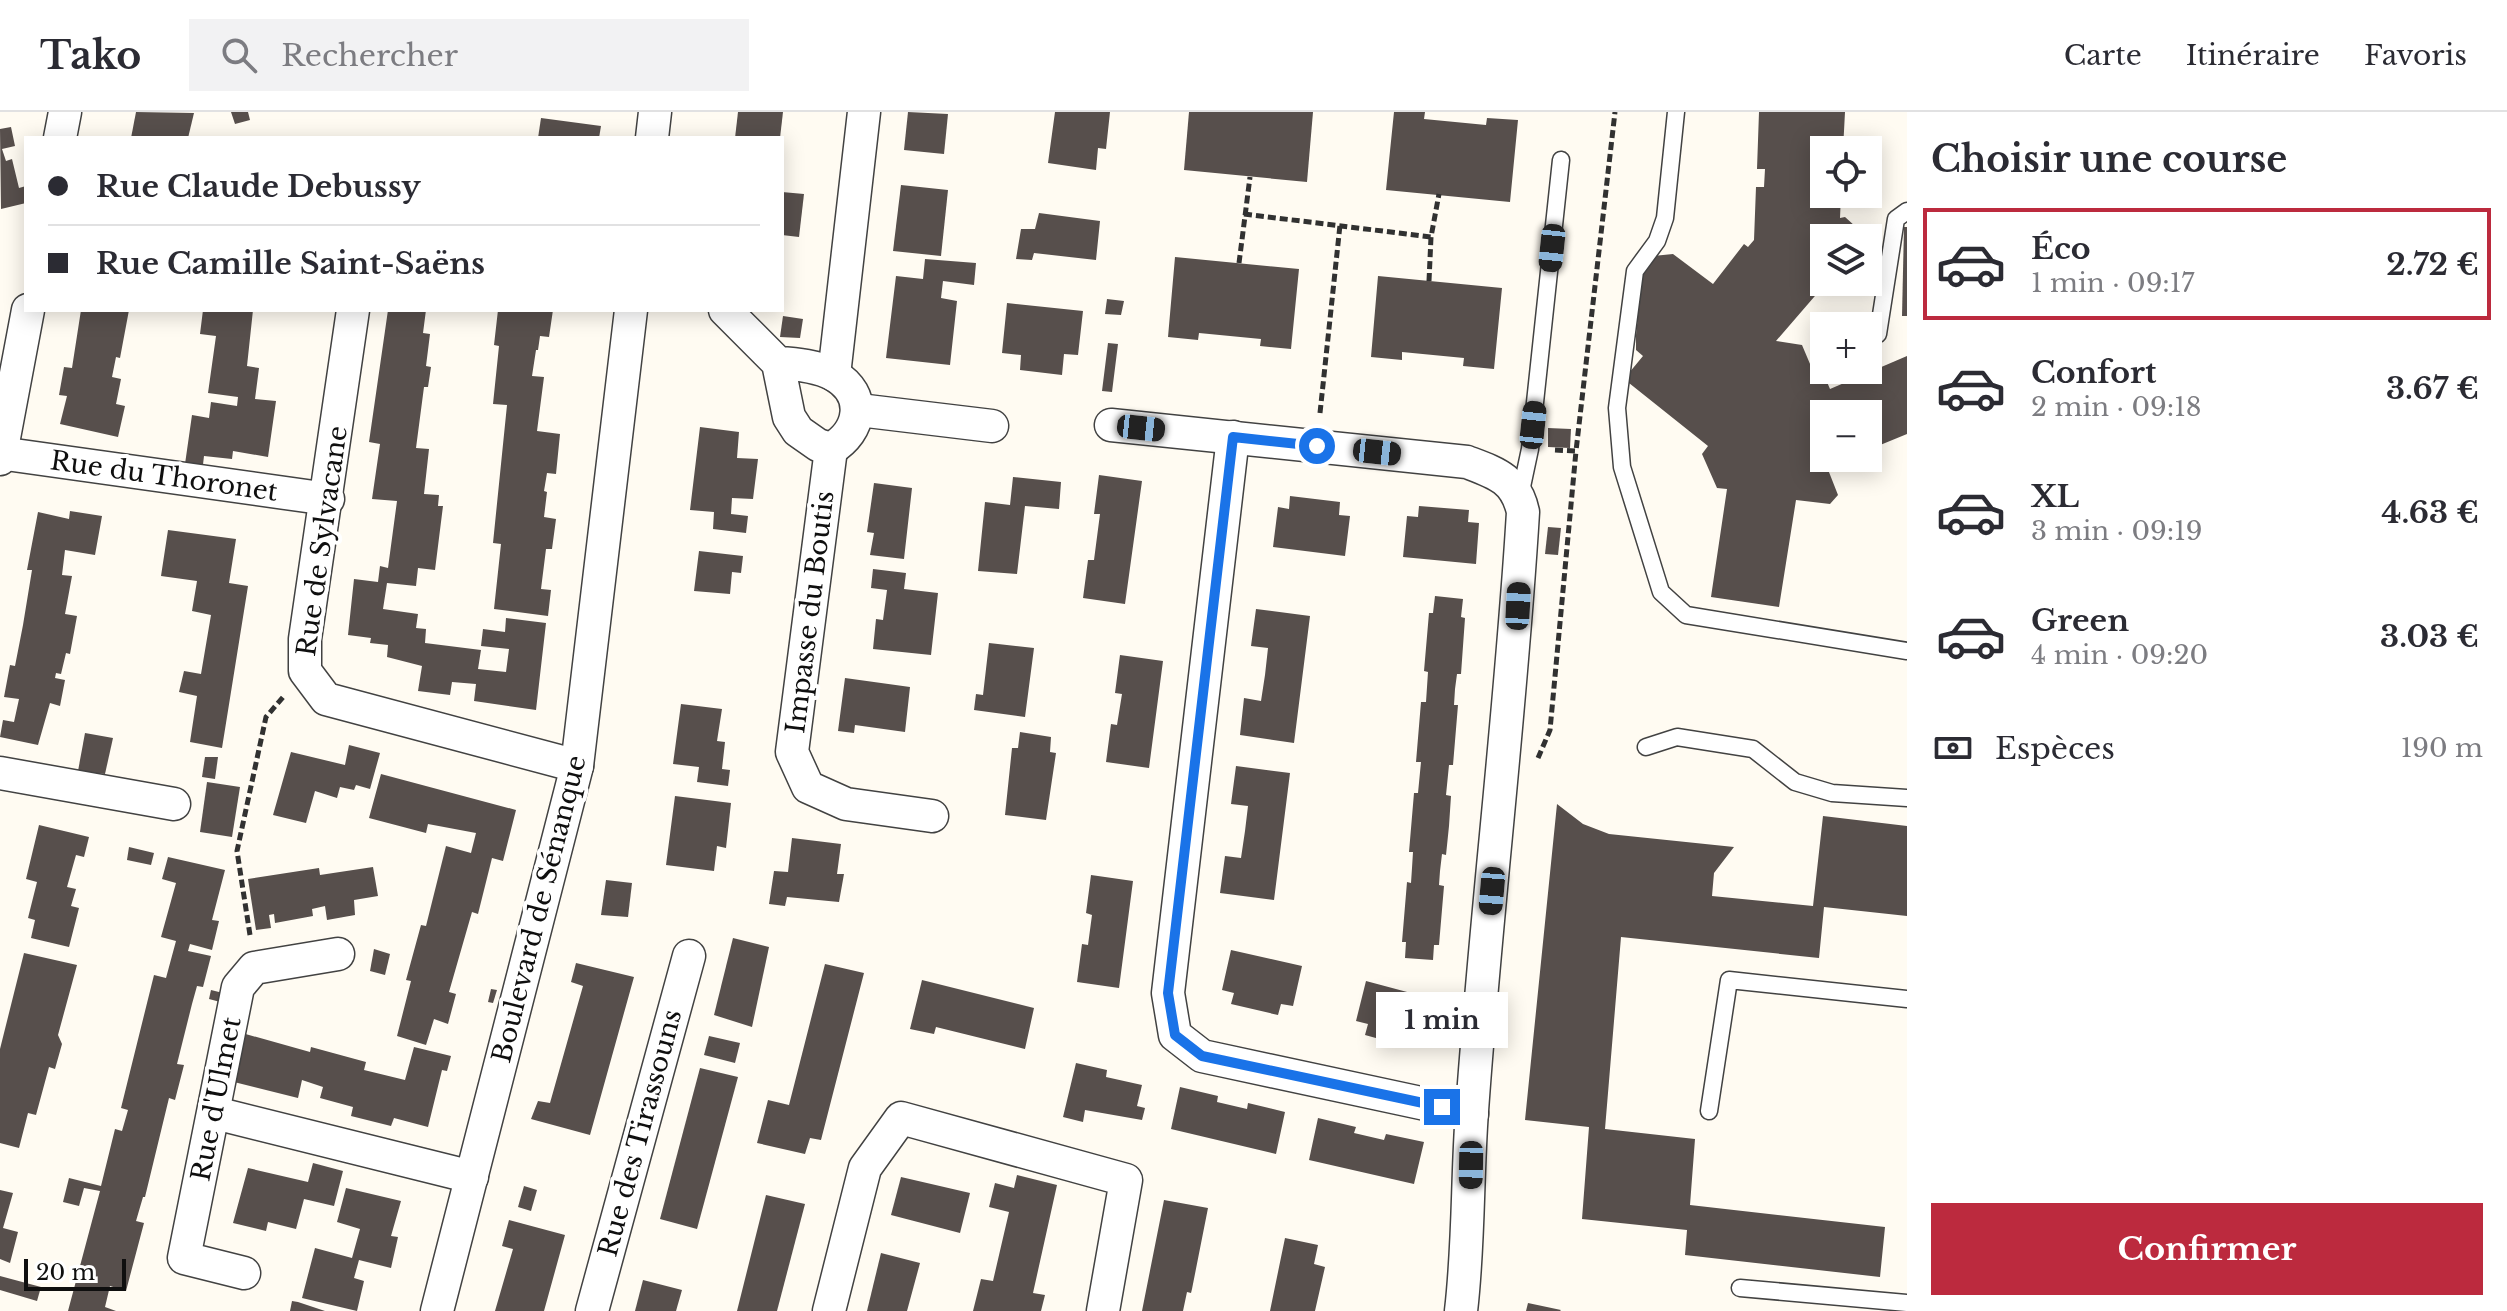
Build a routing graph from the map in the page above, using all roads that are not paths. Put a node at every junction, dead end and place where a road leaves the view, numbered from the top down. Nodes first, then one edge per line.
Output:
1 (65, 112) edge
2 (655, 112) edge
3 (864, 112) edge
4 (1676, 112) edge
5 (60, 136) edge
6 (652, 136) edge
7 (1561, 160) dead end
8 (1907, 211) edge
9 (28, 312) edge
10 (353, 312) edge
11 (631, 312) edge
12 (727, 312) edge
13 (1881, 312) edge
14 (778, 363) junction
15 (834, 375) junction
16 (859, 410) junction
17 (1111, 425) dead end
18 (992, 426) dead end
19 (1233, 437) junction
20 (831, 449) junction
21 (0, 455) edge
22 (1520, 497) junction
23 (328, 499) junction
24 (1907, 651) edge
25 (1646, 747) dead end
26 (577, 766) junction
27 (0, 773) edge
28 (1907, 798) edge
29 (174, 804) dead end
30 (932, 816) dead end
31 (338, 954) dead end
32 (689, 956) dead end
33 (1907, 999) edge
34 (1709, 1111) dead end
35 (215, 1113) junction
36 (1472, 1114) junction
37 (472, 1177) junction
38 (244, 1273) dead end
39 (1740, 1288) dead end
40 (1907, 1303) edge
41 (437, 1311) edge
42 (592, 1311) edge
43 (829, 1311) edge
44 (1103, 1311) edge
45 (1461, 1311) edge

1 - 5 street
2 - 6 street
3 - 15 street
4 - 24 lane
7 - 22 lane
8 - 13 lane
9 - 21 street
10 - 23 street, Rue de Sylvacane
11 - 26 street, Boulevard de Sénanque
12 - 14 street
14 - 15 street
14 - 20 street
15 - 16 street
16 - 18 street
16 - 20 street
17 - 19 street
19 - 22 street
19 - 36 street
20 - 30 street, Impasse du Boutis
21 - 23 street, Rue du Thoronet
22 - 36 street
23 - 26 street, Rue de Sylvacane
25 - 28 lane
26 - 37 street, Boulevard de Sénanque
27 - 29 street
31 - 35 street, Rue d'Ulmet
32 - 42 street, Rue des Tirassouns
33 - 34 lane
35 - 37 street
35 - 38 street, Rue d'Ulmet
36 - 45 street
37 - 41 street, Boulevard de Sénanque
39 - 40 lane
43 - 44 street

